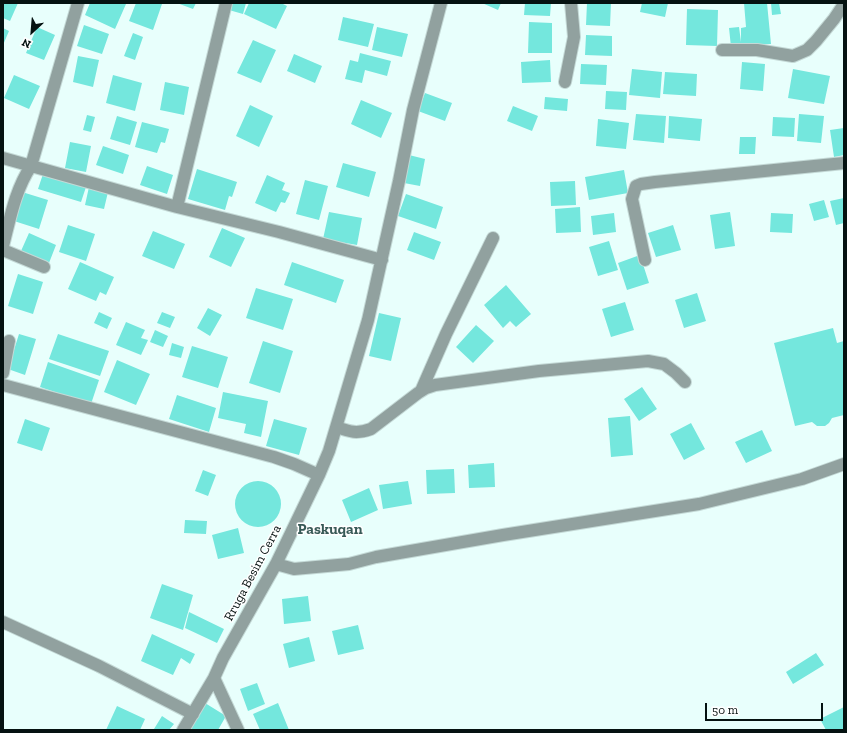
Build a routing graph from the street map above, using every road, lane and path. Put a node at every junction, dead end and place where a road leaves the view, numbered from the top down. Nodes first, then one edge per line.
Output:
1 (78, 3) edge
2 (226, 3) edge
3 (441, 3) edge
4 (571, 3) edge
5 (844, 4) edge
6 (722, 50) dead end
7 (565, 82) dead end
8 (3, 158) edge
9 (844, 163) edge
10 (31, 166) junction
11 (177, 207) junction
12 (493, 238) dead end
13 (3, 246) edge
14 (3, 250) edge
15 (382, 260) junction
16 (645, 260) dead end
17 (44, 267) dead end
18 (9, 341) dead end
19 (3, 373) edge
20 (684, 382) dead end
21 (3, 386) edge
22 (422, 390) junction
23 (337, 427) junction
24 (844, 464) edge
25 (319, 475) junction
26 (276, 564) junction
27 (3, 622) edge
28 (214, 678) junction
29 (193, 714) junction
30 (183, 730) edge
31 (238, 730) edge

1 - 10 street
2 - 11 street
3 - 15 street, Rruga Besim Cerra
4 - 7 street
5 - 6 street
8 - 10 street
9 - 16 street
10 - 11 street
10 - 13 street
11 - 15 street
12 - 22 street
14 - 17 street
15 - 23 street, Rruga Besim Cerra
18 - 19 street
20 - 22 street
21 - 25 street
22 - 23 street
23 - 25 street, Rruga Besim Cerra
24 - 26 street
25 - 26 street, Rruga Besim Cerra
26 - 28 street, Rruga Besim Cerra
27 - 29 street
28 - 29 street, Rruga Besim Cerra
28 - 31 street
29 - 30 street, Rruga Besim Cerra

